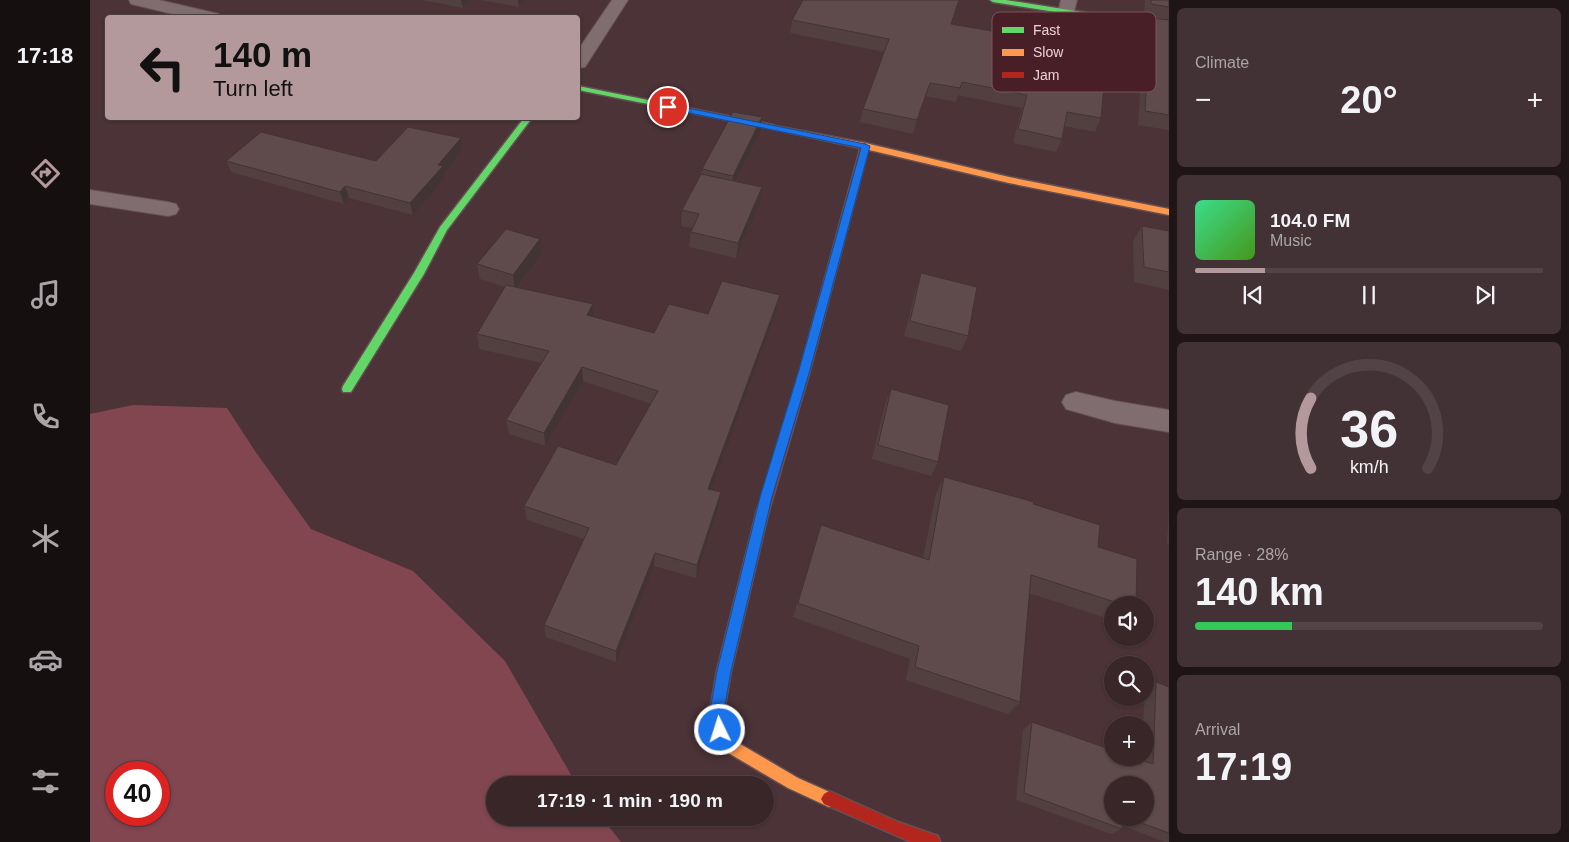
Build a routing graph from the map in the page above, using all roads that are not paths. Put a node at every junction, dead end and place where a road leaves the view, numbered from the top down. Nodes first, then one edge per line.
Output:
1 (137, 0) edge
2 (620, 0) edge
3 (993, 0) edge
4 (1068, 6) edge
5 (1096, 12) edge
6 (200, 15) edge
7 (1156, 25) edge
8 (1169, 28) edge
9 (580, 60) edge
10 (580, 88) edge
11 (526, 120) edge
12 (865, 146) junction
13 (90, 197) edge
14 (168, 209) dead end
15 (1169, 212) edge
16 (346, 389) dead end
17 (1076, 402) dead end
18 (1169, 421) edge
19 (932, 842) edge

1 - 6 street
2 - 9 street
3 - 4 street
4 - 5 street
7 - 8 street
10 - 12 street
11 - 16 street
12 - 15 street
12 - 19 street
13 - 14 street
17 - 18 street

